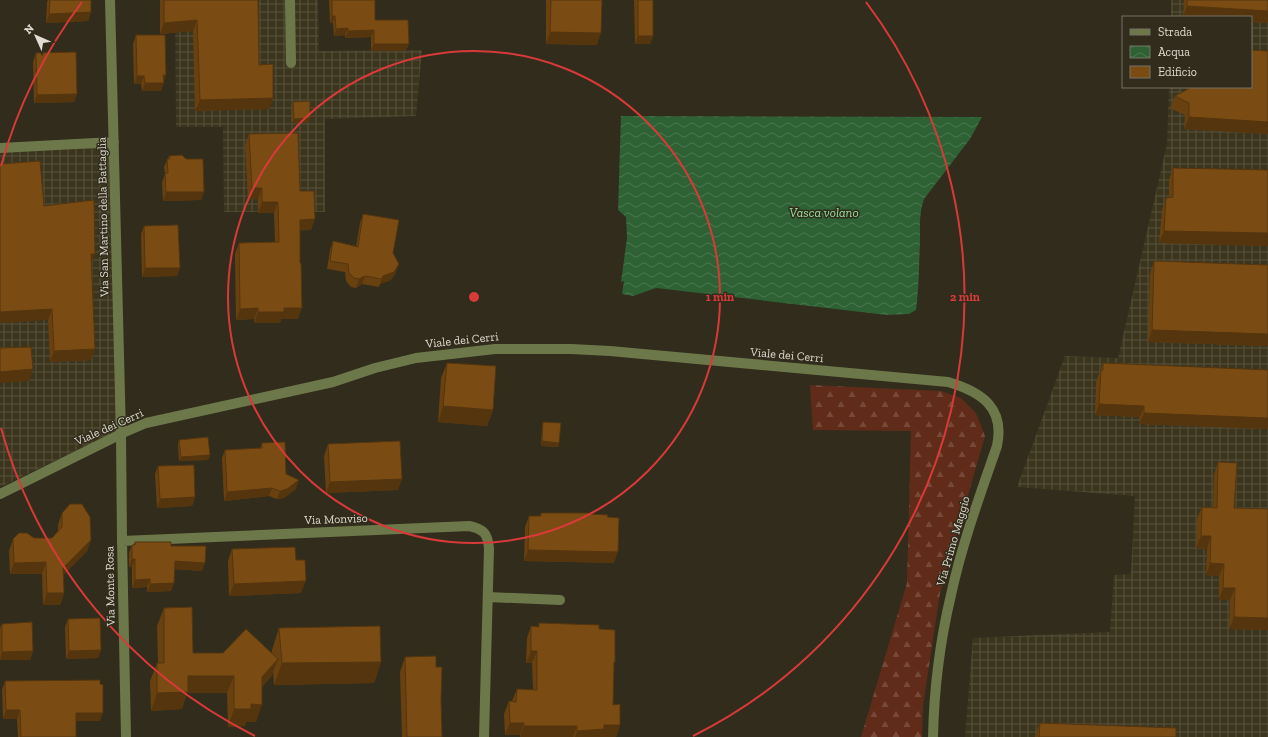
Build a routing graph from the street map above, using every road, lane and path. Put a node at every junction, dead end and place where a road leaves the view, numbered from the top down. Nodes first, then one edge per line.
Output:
1 (110, 0) edge
2 (290, 0) edge
3 (291, 63) dead end
4 (114, 142) junction
5 (0, 148) edge
6 (948, 382) joint
7 (121, 434) junction
8 (0, 494) edge
9 (122, 541) junction
10 (488, 597) junction
11 (560, 600) dead end
12 (126, 737) edge
13 (484, 737) edge
14 (933, 737) edge

1 - 4 street, Via San Martino della Battaglia
2 - 3 street
4 - 5 street
4 - 7 street, Via San Martino della Battaglia
6 - 7 street, Viale dei Cerri
6 - 14 street, Via Primo Maggio
7 - 8 street, Viale dei Cerri
7 - 9 street, Via Monte Rosa
9 - 10 street, Via Monviso
9 - 12 street, Via Monte Rosa
10 - 11 street
10 - 13 street, Via Monviso

